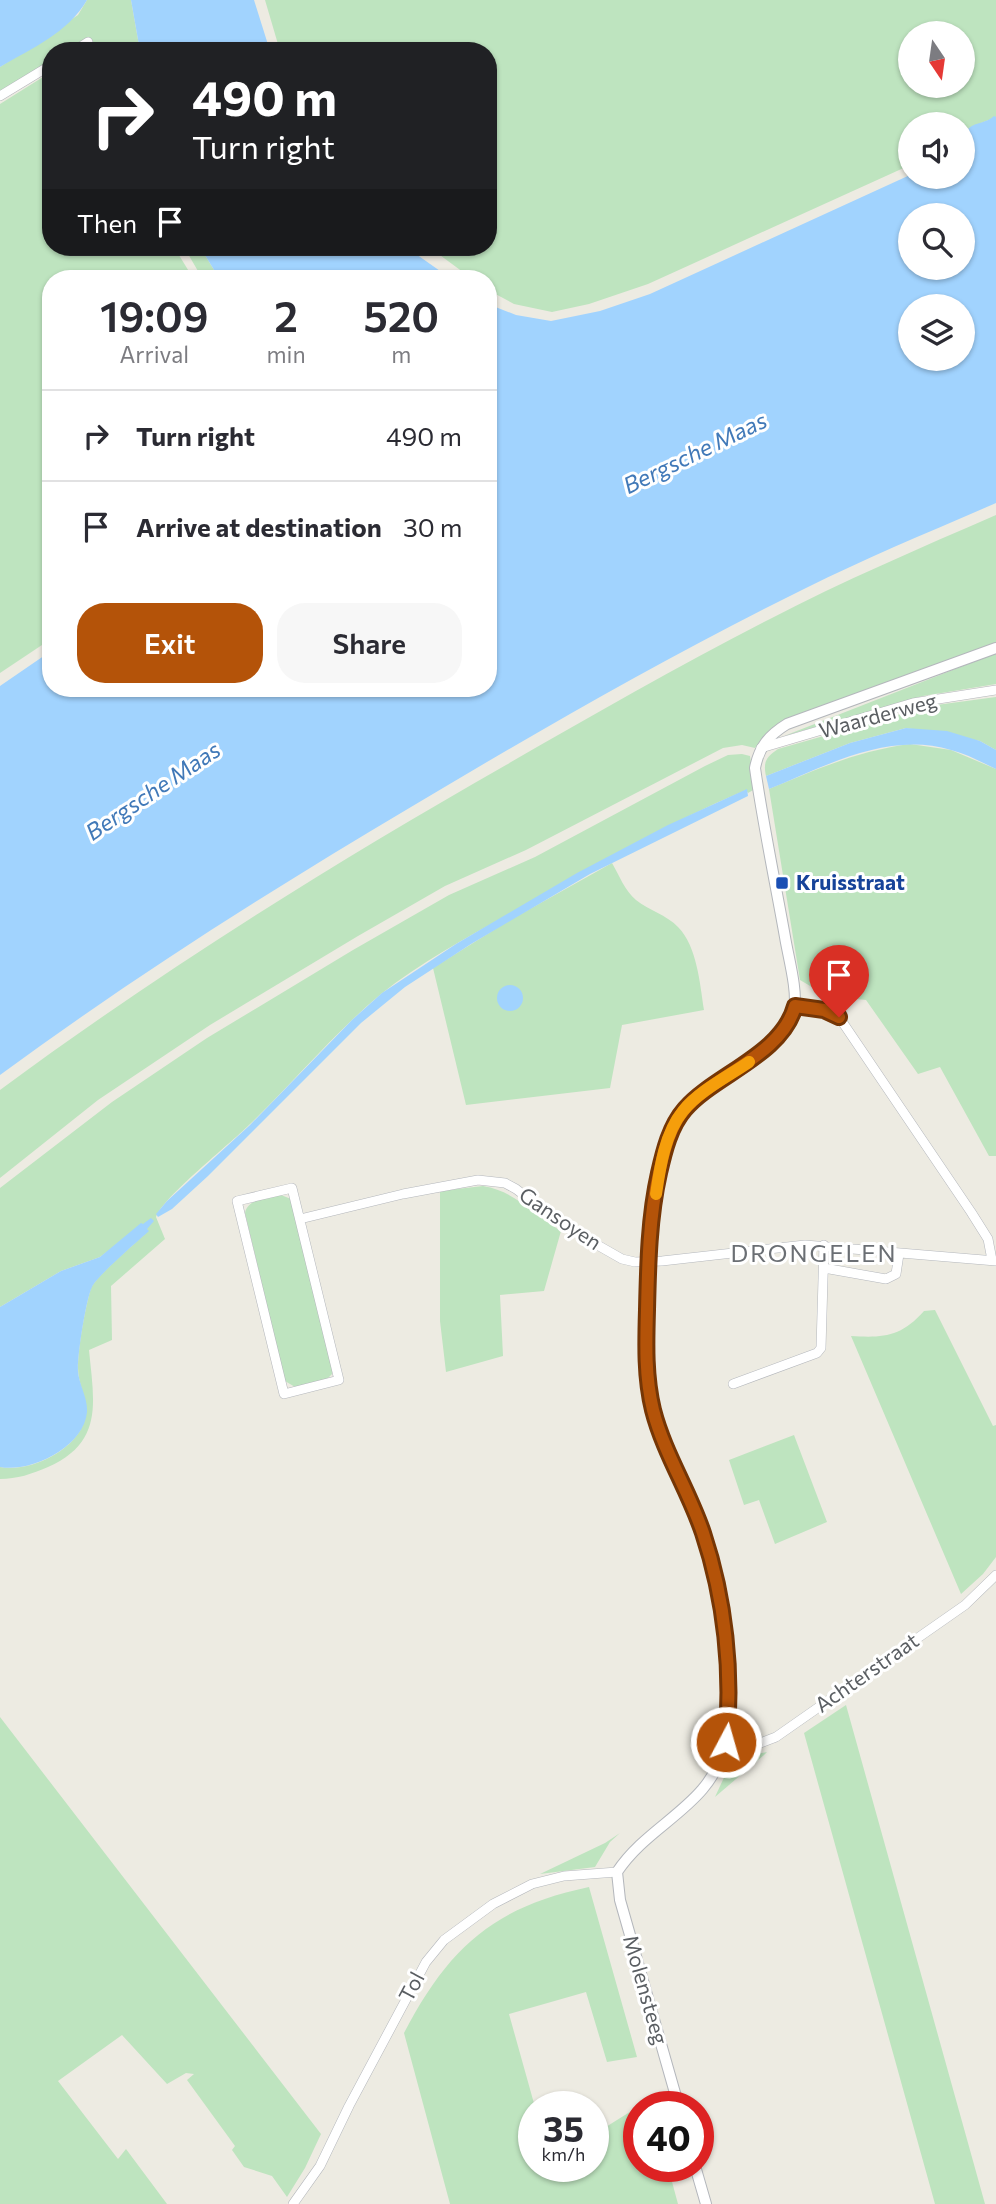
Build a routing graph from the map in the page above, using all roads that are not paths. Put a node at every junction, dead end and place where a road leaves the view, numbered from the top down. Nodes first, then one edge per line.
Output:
1 (42, 70) edge
2 (0, 96) edge
3 (996, 648) edge
4 (996, 690) edge
5 (761, 748) junction
6 (795, 1006) junction
7 (300, 1219) junction
8 (824, 1245) junction
9 (899, 1254) junction
10 (994, 1260) edge
11 (648, 1261) junction
12 (824, 1268) junction
13 (733, 1384) dead end
14 (996, 1575) edge
15 (726, 1742) junction
16 (617, 1872) junction
17 (674, 2091) edge
18 (700, 2182) edge
19 (293, 2204) edge
20 (706, 2204) edge

1 - 2 street
3 - 5 street
4 - 5 street, Waarderweg
5 - 6 street
6 - 10 street
6 - 11 street
7 - 7 street
7 - 11 street, Gansoyen
8 - 9 street, Gansoyen
8 - 11 street, Gansoyen
8 - 12 street
9 - 10 street, Gansoyen
9 - 12 street
11 - 15 street
12 - 13 street
14 - 15 street, Achterstraat
15 - 16 street
16 - 17 street, Molensteeg
16 - 19 street, Tol
18 - 20 street

